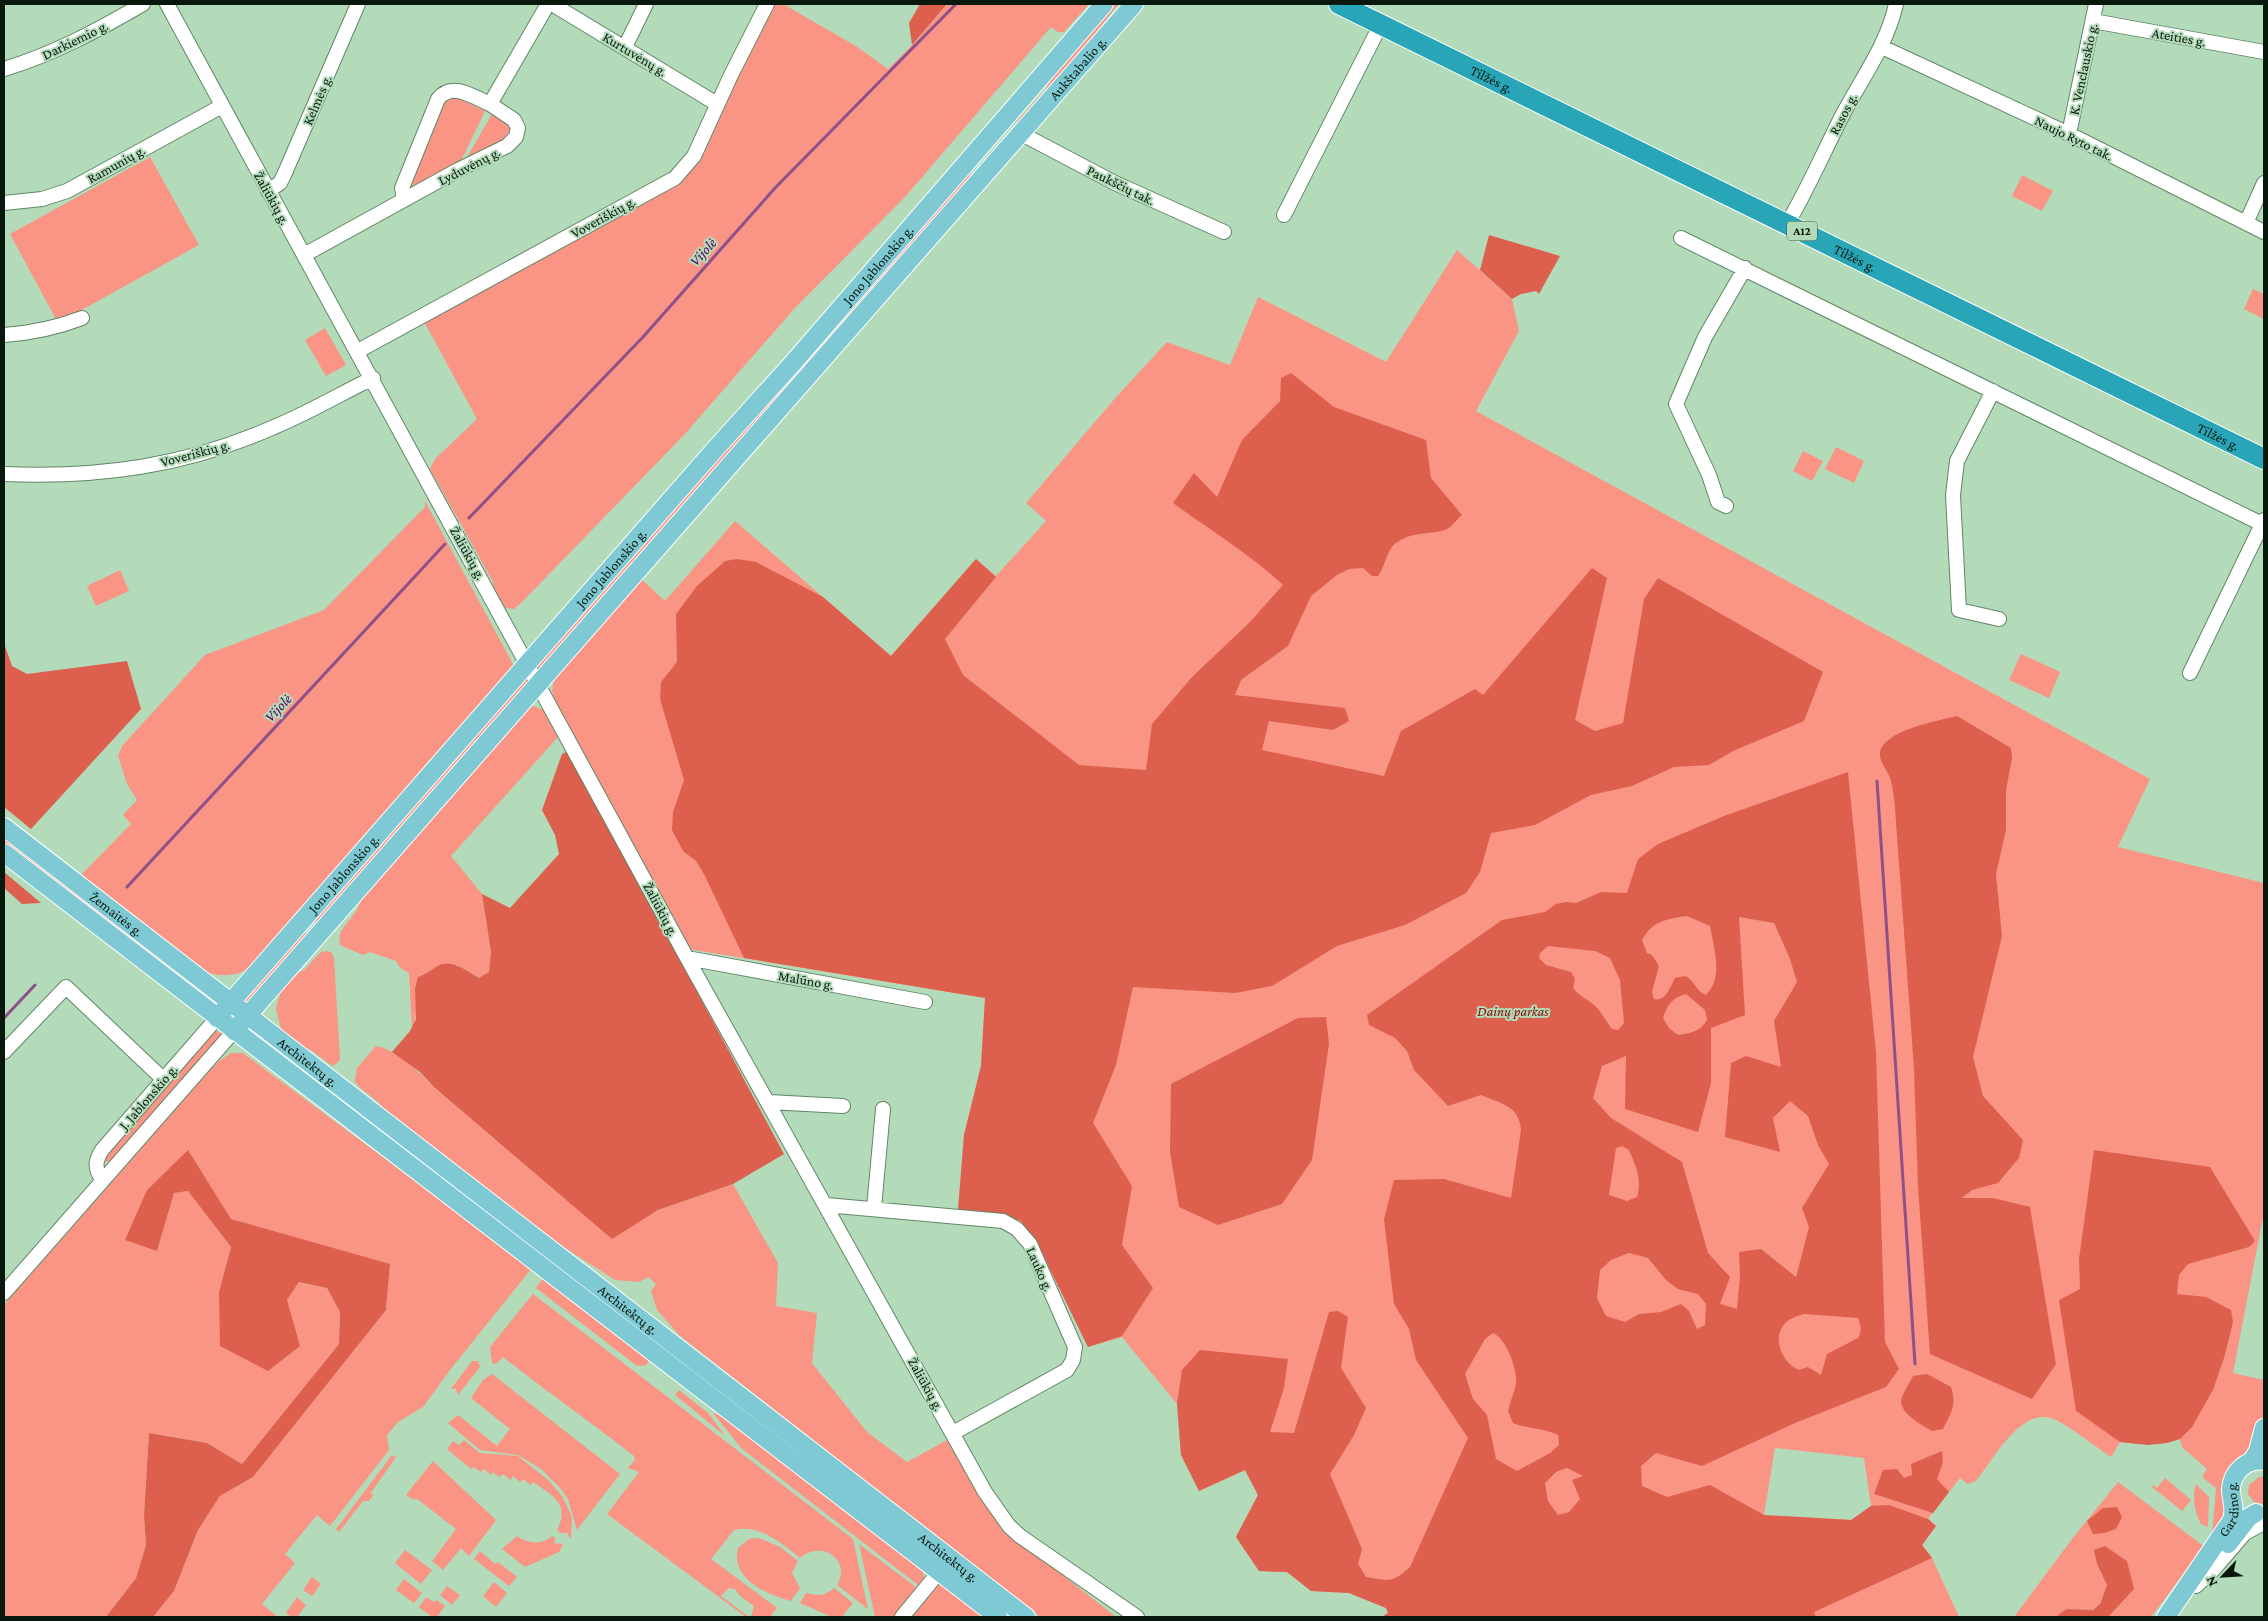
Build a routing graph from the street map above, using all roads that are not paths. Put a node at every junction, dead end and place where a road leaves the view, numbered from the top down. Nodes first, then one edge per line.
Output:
1 (143, 4) edge
2 (167, 4) edge
3 (358, 4) edge
4 (548, 4) edge
5 (552, 4) edge
6 (646, 4) edge
7 (767, 4) edge
8 (1104, 4) edge
9 (1134, 4) edge
10 (1339, 4) edge
11 (1896, 4) edge
12 (2096, 4) edge
13 (567, 9) edge
14 (2093, 21) junction
15 (1381, 24) junction
16 (625, 47) junction
17 (1882, 47) junction
18 (2264, 52) edge
19 (4, 69) edge
20 (490, 104) junction
21 (717, 104) junction
22 (222, 106) junction
23 (1005, 119) junction
24 (1020, 133) junction
25 (2069, 134) junction
26 (2264, 183) edge
27 (268, 191) junction
28 (404, 200) junction
29 (4, 203) edge
30 (1284, 215) dead end
31 (2246, 223) junction
32 (1787, 224) junction
33 (1224, 232) dead end
34 (2264, 232) edge
35 (1681, 238) dead end
36 (304, 255) junction
37 (1745, 268) junction
38 (82, 318) dead end
39 (4, 335) edge
40 (358, 351) junction
41 (372, 378) junction
42 (1994, 391) junction
43 (2264, 459) edge
44 (4, 474) edge
45 (1726, 506) dead end
46 (2263, 522) edge
47 (1999, 619) dead end
48 (528, 663) junction
49 (2190, 673) dead end
50 (540, 684) junction
51 (4, 827) edge
52 (4, 853) edge
53 (687, 958) junction
54 (231, 1002) junction
55 (925, 1002) dead end
56 (248, 1016) junction
57 (217, 1018) junction
58 (234, 1031) junction
59 (4, 1052) edge
60 (164, 1079) junction
61 (333, 1094) junction
62 (768, 1102) junction
63 (843, 1106) dead end
64 (883, 1109) dead end
65 (103, 1180) junction
66 (491, 1204) junction
67 (826, 1206) junction
68 (874, 1208) junction
69 (480, 1218) junction
70 (4, 1293) edge
71 (2264, 1428) edge
72 (953, 1433) junction
73 (2261, 1460) edge
74 (827, 1474) junction
75 (2262, 1516) edge
76 (939, 1572) junction
77 (902, 1617) edge
78 (998, 1617) edge
79 (1026, 1617) edge
80 (1137, 1617) edge
81 (2166, 1617) edge
82 (2170, 1617) edge

1 - 19 street, Darkiemio g.
2 - 22 street, Žaliūkių g.
3 - 27 street, Kelmės g.
4 - 20 street
5 - 13 street, Kurtuvėnų g.
6 - 16 street
7 - 21 street, Voveriškių g.
8 - 23 main road, Aukštabalio g.
9 - 24 main road, Aukštabalio g.
10 - 15 highway, Tilžės g. / A12
11 - 17 street, Rasos g.
12 - 14 street, K. Venclauskio g.
13 - 16 street, Kurtuvėnų g.
14 - 18 street, Ateities g.
14 - 25 street, K. Venclauskio g.
15 - 30 street
15 - 32 highway, Tilžės g. / A12
16 - 21 street, Kurtuvėnų g.
17 - 25 street, Naujo Ryto tak.
17 - 32 street, Rasos g.
20 - 28 street, Lyduvėnų g.
20 - 28 street, Lyduvėnų g.
21 - 40 street, Voveriškių g.
22 - 27 street, Žaliūkių g.
22 - 29 street, Ramunių g.
23 - 24 main road
23 - 48 main road, Jono Jablonskio g.
24 - 33 street, Paukščių tak.
24 - 50 main road, Jono Jablonskio g.
25 - 31 street, Naujo Ryto tak.
26 - 31 street
27 - 36 street, Žaliūkių g.
28 - 36 street, Lyduvėnų g.
31 - 34 street, Naujo Ryto tak.
32 - 43 highway, Tilžės g. / A12
35 - 37 street
36 - 40 street, Žaliūkių g.
37 - 42 street
37 - 45 street
38 - 39 street
40 - 41 street, Žaliūkių g.
41 - 44 street, Voveriškių g.
41 - 48 street, Žaliūkių g.
42 - 46 street
42 - 47 street
46 - 49 street
48 - 50 street, Žaliūkių g.
48 - 54 main road, Jono Jablonskio g.
50 - 53 street, Žaliūkių g.
50 - 56 main road, Jono Jablonskio g.
51 - 54 main road, Žemaitės g.
52 - 57 main road, Žemaitės g.
53 - 55 street, Malūno g.
53 - 62 street, Žaliūkių g.
54 - 56 main road, Architektų g.
54 - 57 main road, Jono Jablonskio g.
56 - 58 main road, Jono Jablonskio g.
56 - 61 main road, Architektų g.
57 - 58 main road, Architektų g.
57 - 60 street, J. Jablonskio g.
58 - 61 main road, Architektų g.
58 - 65 street, J. Jablonskio g.
59 - 60 street
60 - 65 street, J. Jablonskio g.
61 - 66 main road, Architektų g.
61 - 69 main road, Architektų g.
62 - 63 street
62 - 67 street, Žaliūkių g.
64 - 68 street
65 - 70 street, J. Jablonskio g.
66 - 69 main road
66 - 74 main road, Architektų g.
67 - 68 street, Lauko g.
67 - 72 street, Žaliūkių g.
68 - 72 street, Lauko g.
69 - 74 main road, Architektų g.
71 - 73 main road
72 - 80 street, Žaliūkių g.
73 - 75 main road, Gardino g.
73 - 81 main road, Gardino g.
74 - 76 main road, Architektų g.
74 - 79 main road, Architektų g.
75 - 82 main road, Gardino g.
76 - 77 street
76 - 78 main road, Architektų g.

